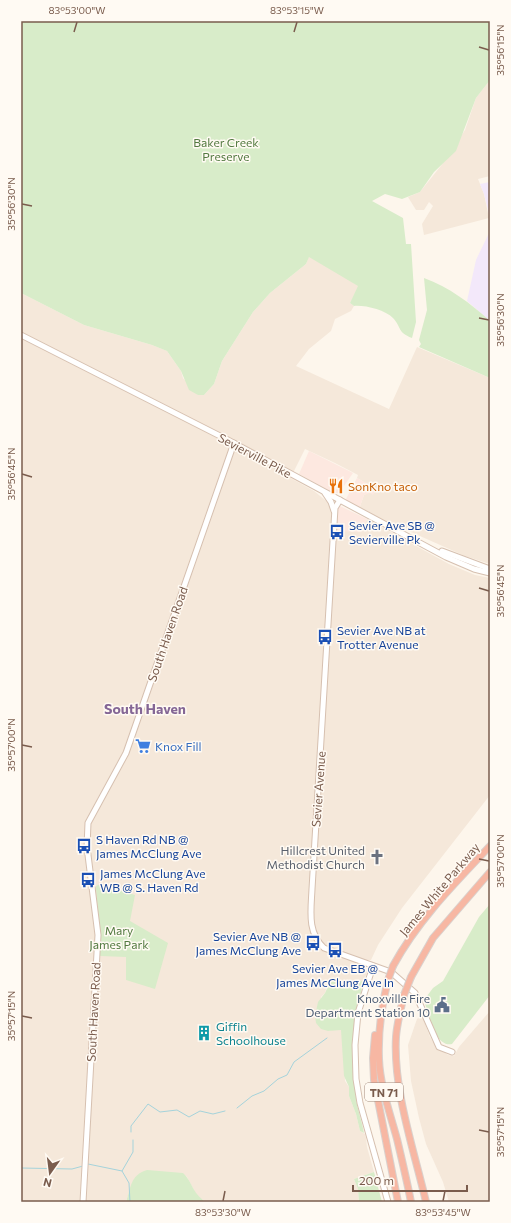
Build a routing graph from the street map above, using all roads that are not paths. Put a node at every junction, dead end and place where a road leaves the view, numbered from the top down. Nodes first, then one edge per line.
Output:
1 (21, 335) edge
2 (234, 443) junction
3 (323, 491) junction
4 (340, 500) junction
5 (335, 513) junction
6 (434, 548) junction
7 (490, 569) edge
8 (490, 573) edge
9 (490, 846) edge
10 (490, 872) edge
11 (373, 966) junction
12 (382, 1005) junction
13 (452, 1052) dead end
14 (426, 1200) edge
15 (83, 1202) edge
16 (388, 1202) edge
17 (398, 1202) edge
18 (411, 1202) edge

1 - 2 street, Sevierville Pike
2 - 3 street, Sevierville Pike
2 - 15 street, South Haven Road
3 - 4 street, Sevierville Pike
3 - 5 street
4 - 5 street, Sevier Avenue
4 - 6 street, Sevierville Pike
5 - 11 street, Sevier Avenue
6 - 7 street
6 - 8 street, Sevierville Pike
9 - 12 highway, James White Parkway / TN 71, bridge
10 - 14 highway, TN 71, bridge
11 - 13 street, Sevier Avenue
11 - 16 street
12 - 17 highway
12 - 18 highway, James White Parkway / TN 71

